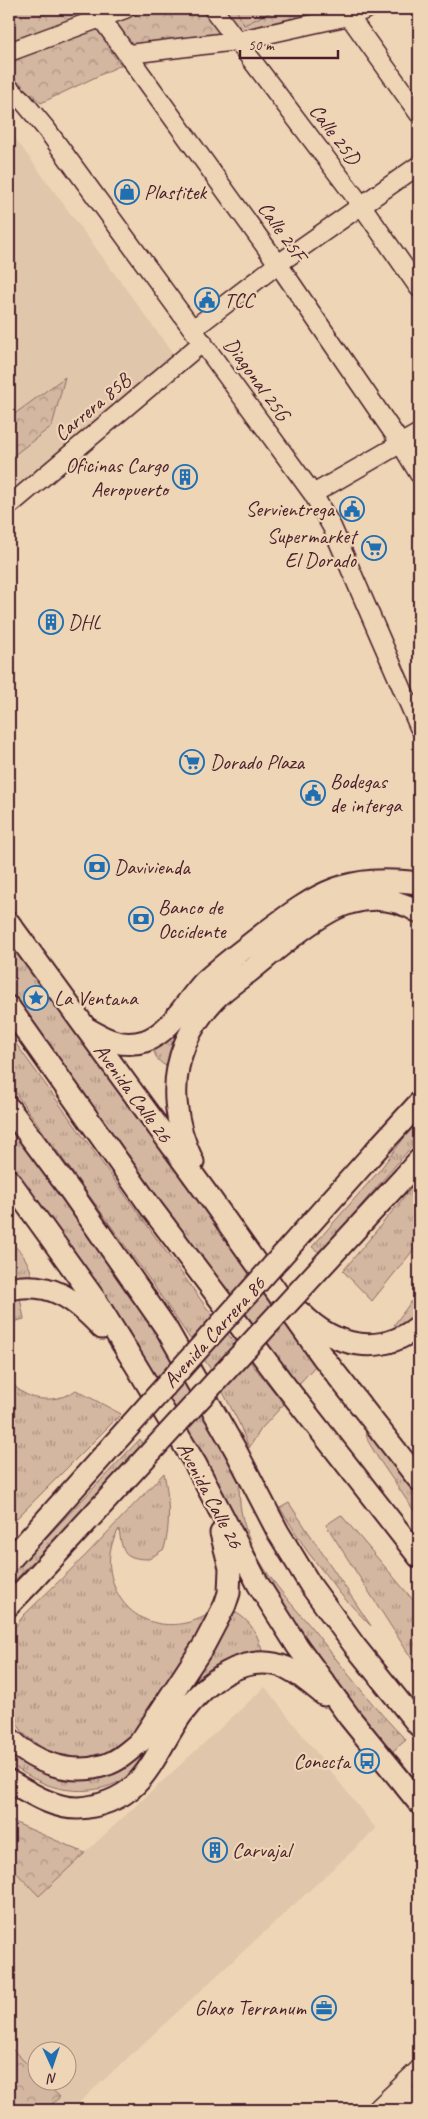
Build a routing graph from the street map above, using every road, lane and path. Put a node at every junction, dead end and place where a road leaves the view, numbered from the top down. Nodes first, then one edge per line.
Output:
1 (125, 9) edge
2 (213, 9) edge
3 (367, 9) edge
4 (349, 16) junction
5 (101, 18) junction
6 (236, 41) junction
7 (9, 52) edge
8 (129, 54) junction
9 (9, 88) edge
10 (419, 114) edge
11 (419, 164) edge
12 (362, 206) junction
13 (278, 264) junction
14 (419, 288) edge
15 (198, 335) junction
16 (419, 433) edge
17 (401, 444) junction
18 (419, 474) edge
19 (312, 494) junction
20 (9, 506) edge
21 (419, 727) edge
22 (419, 883) edge
23 (419, 912) edge
24 (9, 923) edge
25 (9, 1008) edge
26 (84, 1027) junction
27 (419, 1095) edge
28 (9, 1108) edge
29 (413, 1110) edge
30 (419, 1160) edge
31 (9, 1180) edge
32 (210, 1198) junction
33 (9, 1289) edge
34 (276, 1289) junction
35 (419, 1326) edge
36 (137, 1367) junction
37 (196, 1465) junction
38 (419, 1480) edge
39 (419, 1557) edge
40 (9, 1560) edge
41 (21, 1592) edge
42 (9, 1616) edge
43 (350, 1718) junction
44 (419, 1726) edge
45 (9, 1738) edge
46 (9, 1782) edge
47 (419, 1804) edge
48 (419, 2069) edge
49 (419, 2094) edge
50 (376, 2110) edge
51 (401, 2110) edge

1 - 5 street
2 - 6 street, Calle 25D
3 - 4 street
4 - 6 street
4 - 10 street
5 - 7 street
5 - 8 street, Calle 25F
6 - 8 street
6 - 12 street, Calle 25D
8 - 13 street, Calle 25F
9 - 15 street, Diagonal 25G
11 - 12 street, Carrera 85B
12 - 13 street, Carrera 85B
12 - 14 street, Calle 25D
13 - 15 street, Carrera 85B
13 - 17 street, Calle 25F
15 - 19 street, Diagonal 25G
15 - 20 street, Carrera 85B
16 - 17 street
17 - 18 street, Calle 25F
17 - 19 street
19 - 21 street, Diagonal 25G
22 - 26 main road
23 - 32 main road
24 - 26 main road, Avenida Calle 26
25 - 39 main road
26 - 32 main road, Avenida Calle 26
27 - 29 main road, Avenida Carrera 86
28 - 44 main road, Avenida Calle 26
29 - 40 main road, Avenida Carrera 86, bridge
30 - 41 main road, Avenida Carrera 86, bridge
31 - 36 main road, Avenida Calle 26
32 - 34 main road, Avenida Calle 26
33 - 36 main road
34 - 35 main road
34 - 38 main road, Avenida Calle 26
36 - 37 main road, Avenida Calle 26
37 - 43 main road, Avenida Calle 26
37 - 45 main road
41 - 42 main road, Avenida Carrera 86
43 - 46 main road
43 - 47 main road, Avenida Calle 26
48 - 50 street
49 - 51 street

